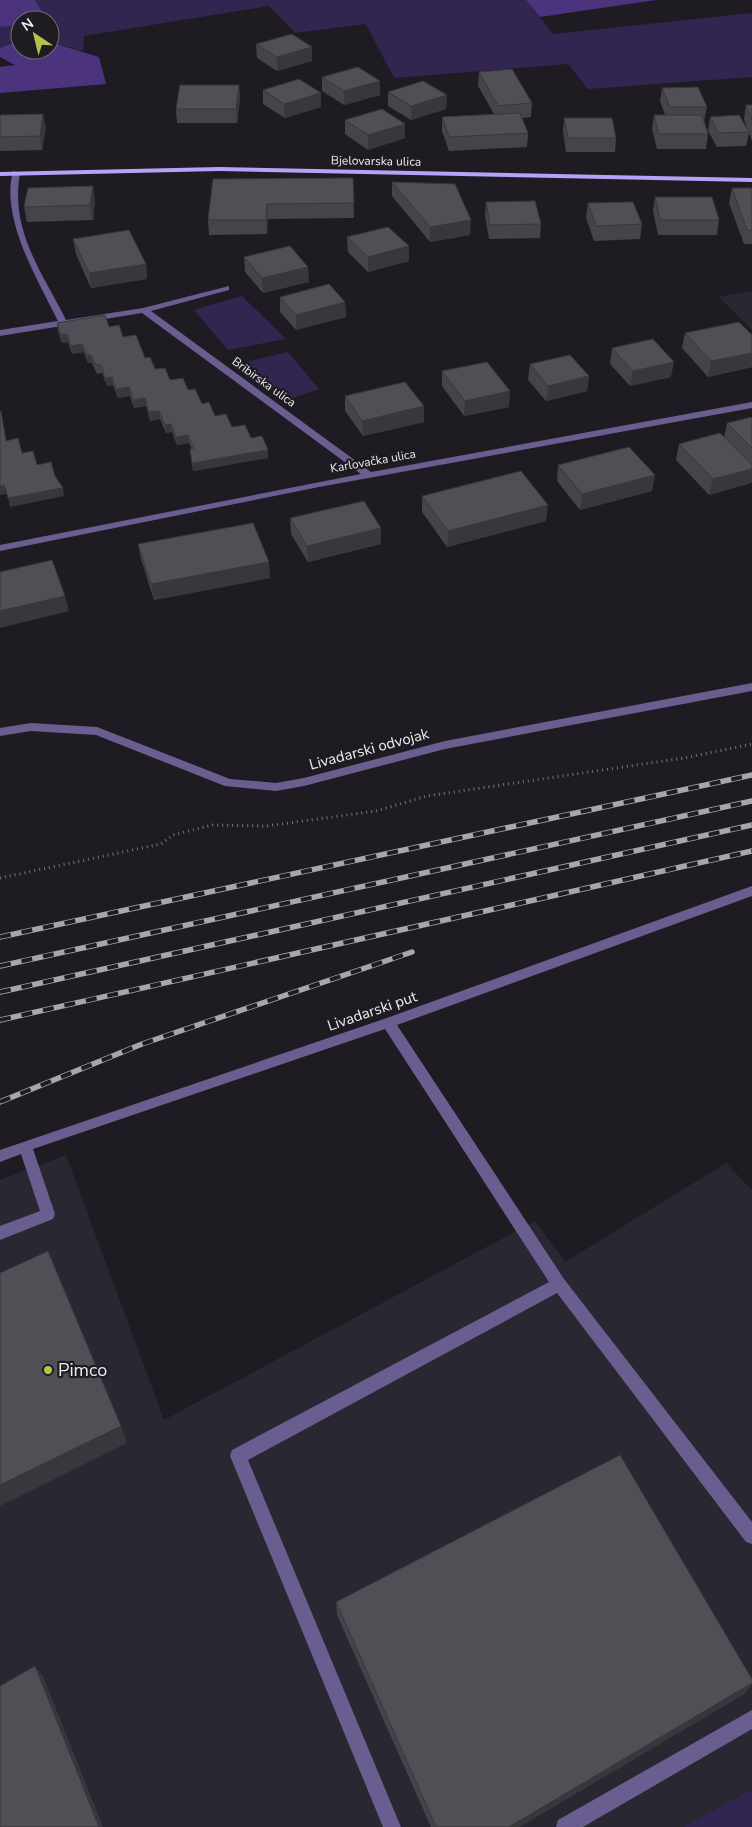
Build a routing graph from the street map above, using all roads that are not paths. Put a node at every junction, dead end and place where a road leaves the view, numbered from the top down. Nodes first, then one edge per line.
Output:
1 (16, 173) junction
2 (0, 174) edge
3 (752, 180) edge
4 (226, 288) dead end
5 (144, 310) junction
6 (63, 322) junction
7 (0, 333) edge
8 (752, 405) edge
9 (370, 475) junction
10 (0, 548) edge
11 (752, 687) edge
12 (0, 732) edge
13 (752, 891) edge
14 (388, 1023) junction
15 (25, 1146) junction
16 (0, 1156) edge
17 (0, 1233) edge
18 (559, 1284) junction
19 (752, 1536) edge
20 (752, 1719) edge
21 (392, 1827) edge
22 (565, 1827) edge

1 - 2 main road, Bjelovarska ulica
1 - 3 main road, Bjelovarska ulica
1 - 6 street
4 - 5 street
5 - 6 street
5 - 9 street, Bribirska ulica
6 - 7 street
8 - 9 street, Karlovačka ulica
9 - 10 street, Karlovačka ulica
11 - 12 street, Livadarski odvojak
13 - 14 street, Livadarski put
14 - 15 street, Livadarski put
14 - 18 street
15 - 16 street, Livadarski put
15 - 17 street
18 - 19 street
18 - 21 street
20 - 22 street

